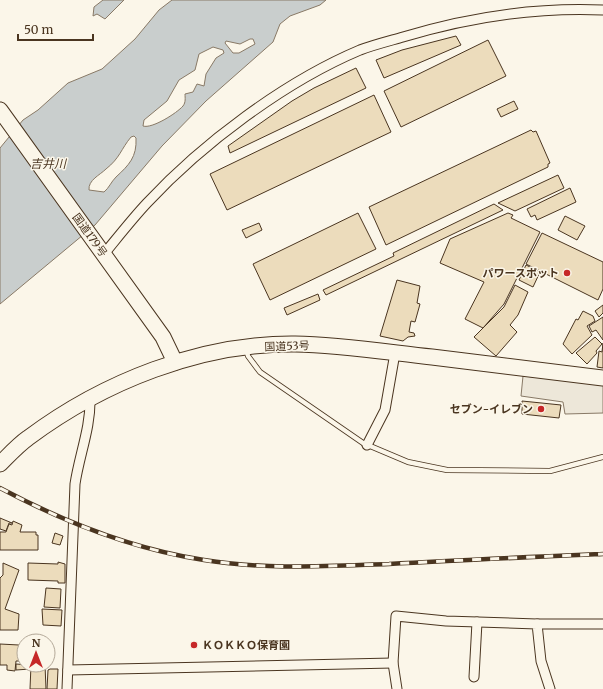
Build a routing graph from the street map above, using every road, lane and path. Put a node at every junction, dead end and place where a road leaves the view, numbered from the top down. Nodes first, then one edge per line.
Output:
1 (603, 10) edge
2 (0, 110) edge
3 (104, 254) junction
4 (246, 347) junction
5 (394, 353) junction
6 (175, 362) junction
7 (603, 378) edge
8 (90, 398) junction
9 (367, 445) junction
10 (603, 457) edge
11 (0, 464) edge
12 (477, 622) junction
13 (537, 624) junction
14 (603, 624) edge
15 (393, 663) junction
16 (68, 670) junction
17 (474, 677) dead end
18 (67, 689) edge
19 (397, 689) edge
20 (550, 689) edge

1 - 3 street
2 - 3 highway, 国道179号
3 - 6 highway, 国道179号
4 - 5 highway, 国道53号
4 - 6 highway, 国道53号
4 - 9 lane
5 - 7 highway, 国道53号
5 - 9 street
6 - 8 highway, 国道53号
8 - 11 highway, 国道53号
8 - 16 street
9 - 10 lane
12 - 13 street
12 - 15 street
12 - 17 street
13 - 14 street
13 - 20 street
15 - 16 street
15 - 19 street
16 - 18 street

